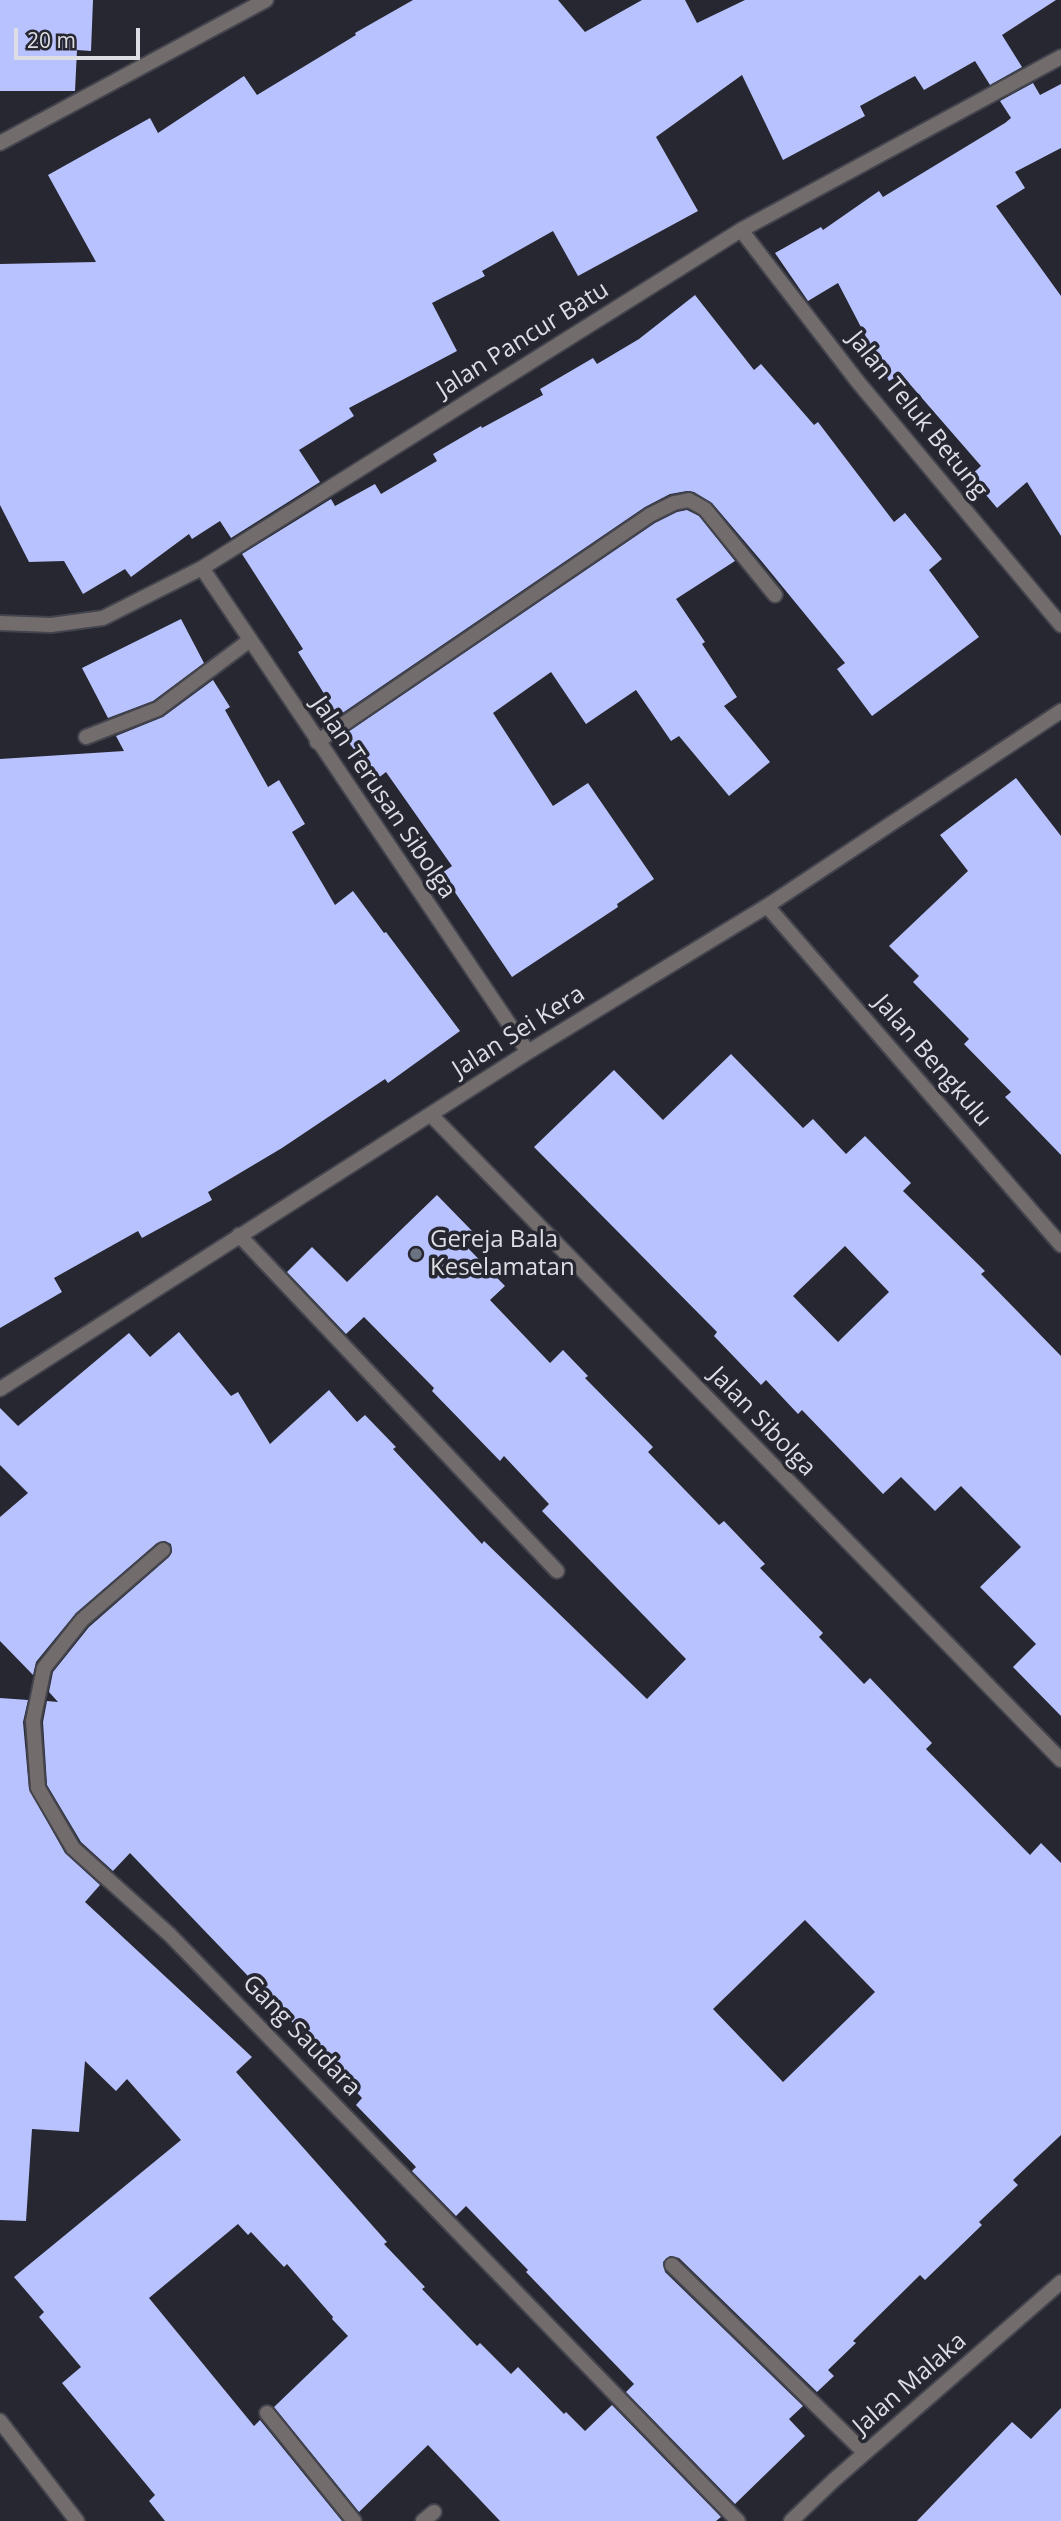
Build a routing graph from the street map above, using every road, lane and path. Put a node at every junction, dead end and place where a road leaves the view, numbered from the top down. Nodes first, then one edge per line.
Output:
1 (266, 0) edge
2 (1061, 57) edge
3 (0, 143) edge
4 (741, 230) junction
5 (202, 568) junction
6 (775, 595) dead end
7 (0, 623) edge
8 (1061, 625) edge
9 (250, 640) junction
10 (1061, 712) edge
11 (86, 737) dead end
12 (317, 742) junction
13 (767, 906) junction
14 (528, 1052) junction
15 (431, 1115) junction
16 (239, 1235) junction
17 (1061, 1245) edge
18 (0, 1389) edge
19 (163, 1550) dead end
20 (557, 1571) dead end
21 (1061, 1760) edge
22 (672, 2265) dead end
23 (1061, 2282) edge
24 (267, 2413) dead end
25 (0, 2421) edge
26 (865, 2453) junction
27 (77, 2521) edge
28 (355, 2521) edge
29 (738, 2521) edge
30 (791, 2521) edge

1 - 3 street
2 - 4 street, Jalan Pancur Batu
4 - 5 street, Jalan Pancur Batu
4 - 8 street, Jalan Teluk Betung
5 - 7 street, Jalan Pancur Batu
5 - 9 street, Jalan Terusan Sibolga
6 - 12 street
9 - 11 street
9 - 12 street, Jalan Terusan Sibolga
10 - 13 street, Jalan Sei Kera
12 - 14 street, Jalan Terusan Sibolga
13 - 14 street, Jalan Sei Kera
13 - 17 street, Jalan Bengkulu
14 - 15 street, Jalan Sei Kera
15 - 16 street, Jalan Sei Kera
15 - 21 street, Jalan Sibolga
16 - 18 street, Jalan Sei Kera
16 - 20 street
19 - 29 street, Gang Saudara
22 - 26 street
23 - 26 street, Jalan Malaka
24 - 28 street
25 - 27 street
26 - 30 street, Jalan Malaka

